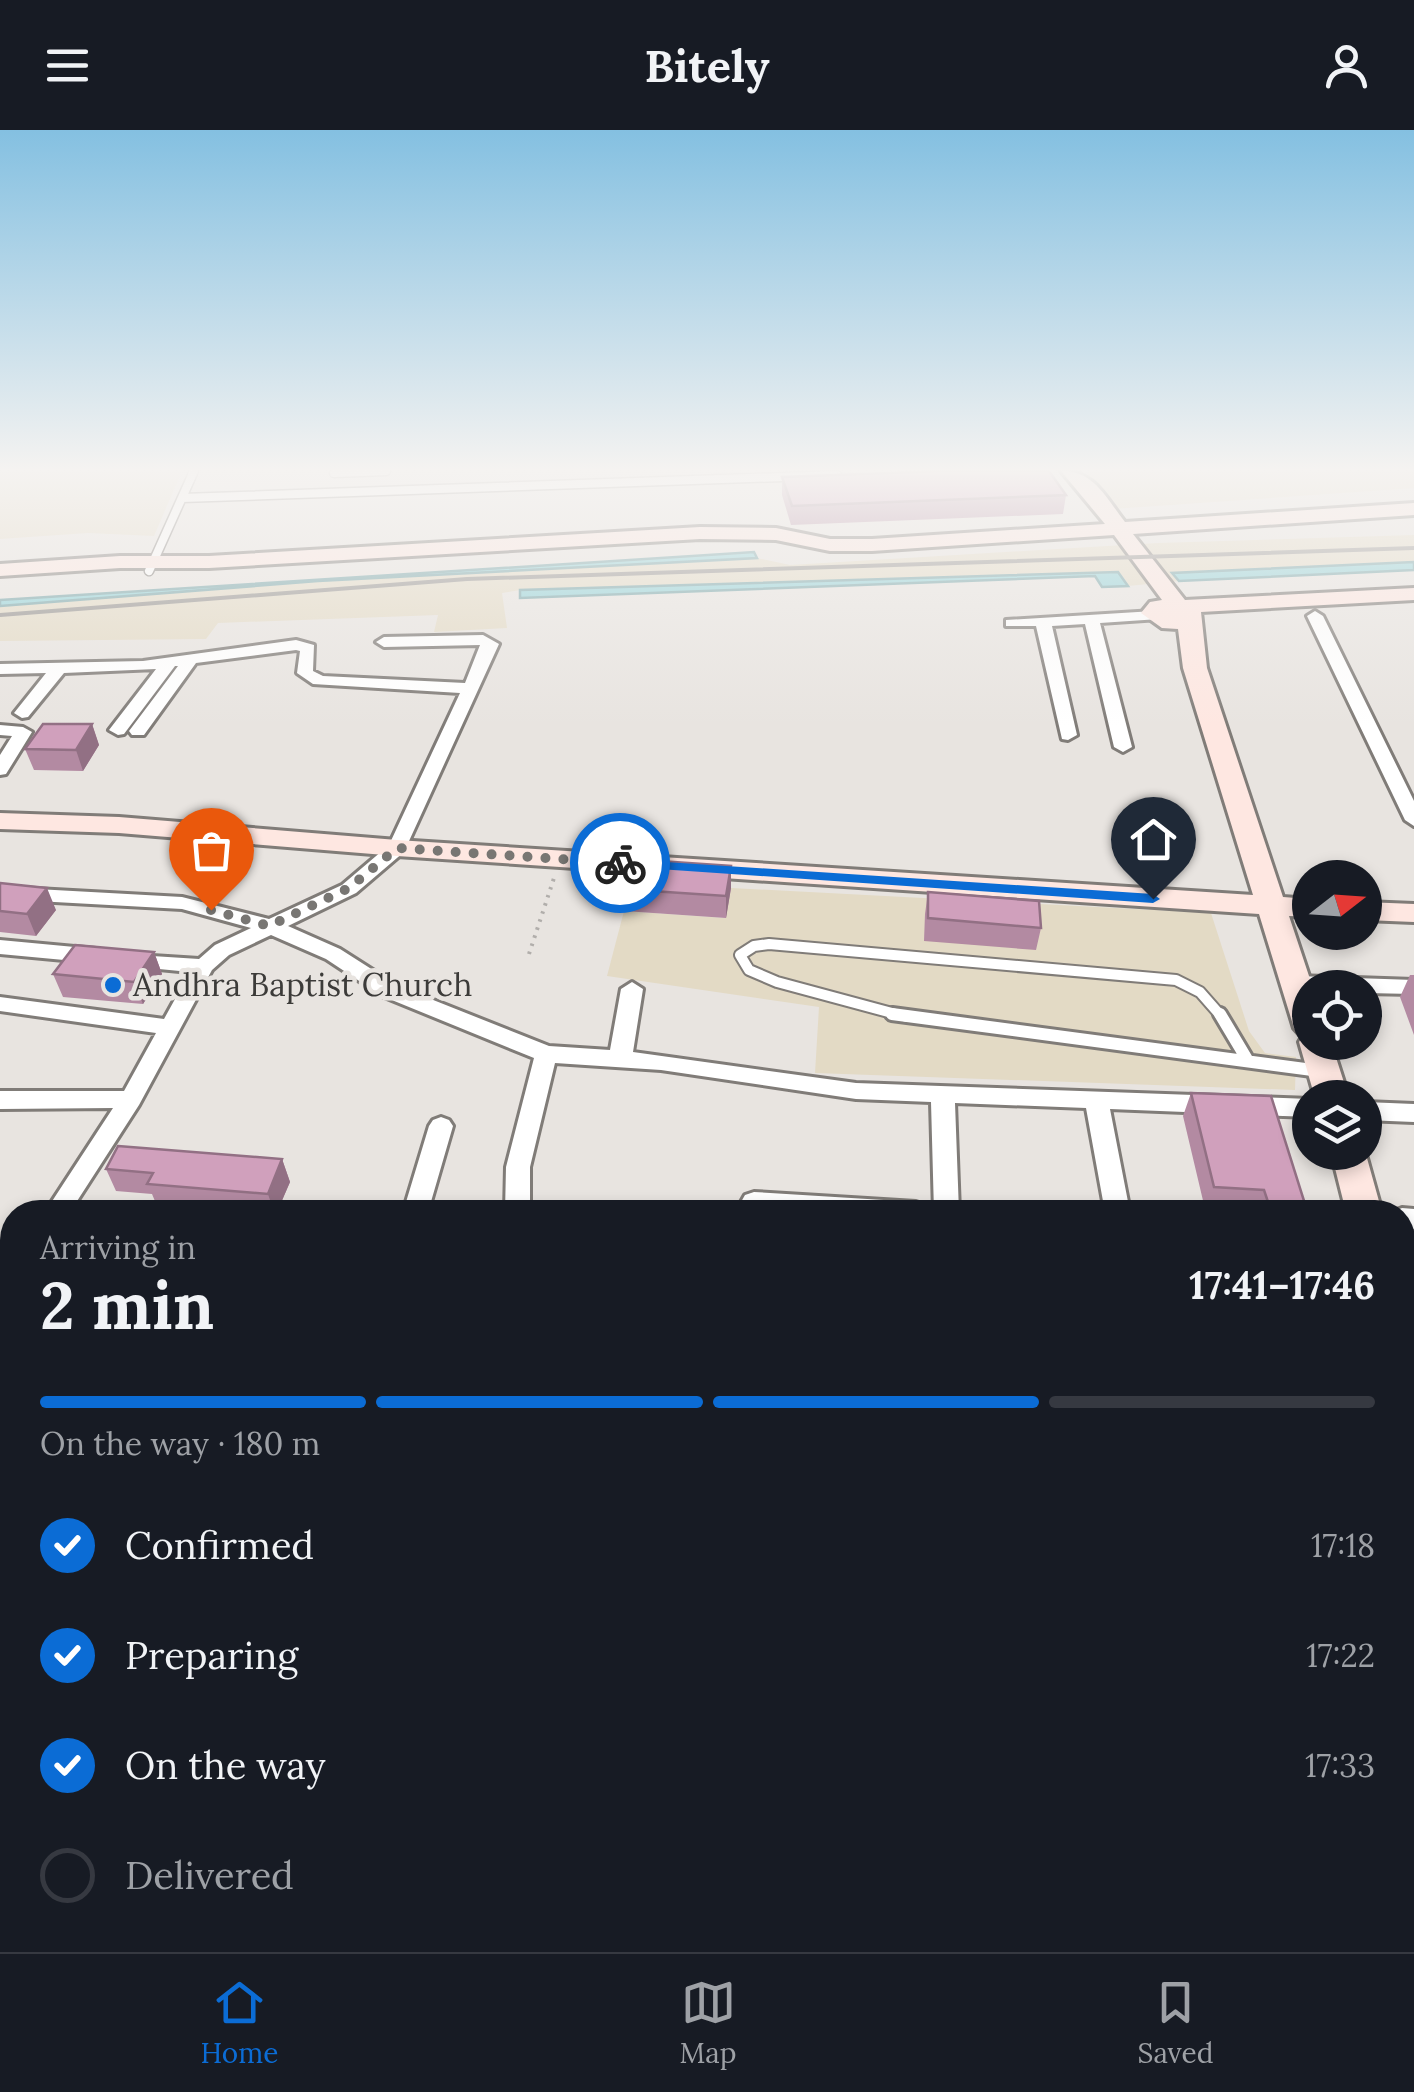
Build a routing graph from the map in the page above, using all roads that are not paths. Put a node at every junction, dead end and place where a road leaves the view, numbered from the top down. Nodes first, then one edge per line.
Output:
1 (156, 556) edge
2 (375, 556) edge
3 (1132, 556) edge
4 (151, 567) junction
5 (0, 570) edge
6 (0, 578) edge
7 (1414, 594) edge
8 (1414, 611) edge
9 (1173, 614) junction
10 (1314, 616) junction
11 (1092, 619) junction
12 (1043, 621) junction
13 (1011, 623) dead end
14 (384, 642) dead end
15 (190, 661) junction
16 (169, 663) junction
17 (0, 669) edge
18 (58, 669) junction
19 (470, 688) junction
20 (22, 713) dead end
21 (0, 730) edge
22 (118, 730) dead end
23 (138, 731) dead end
24 (1068, 735) dead end
25 (1123, 747) dead end
26 (0, 770) edge
27 (1414, 820) edge
28 (0, 821) edge
29 (397, 848) junction
30 (0, 893) edge
31 (1272, 907) junction
32 (1292, 908) edge
33 (1382, 911) edge
34 (1414, 912) edge
35 (269, 926) junction
36 (0, 946) edge
37 (204, 966) junction
38 (1292, 970) edge
39 (1382, 986) edge
40 (1414, 987) edge
41 (632, 989) dead end
42 (0, 1004) edge
43 (169, 1027) junction
44 (546, 1054) junction
45 (620, 1060) junction
46 (1248, 1061) junction
47 (1324, 1071) edge
48 (942, 1092) junction
49 (1096, 1098) junction
50 (131, 1099) junction
51 (1, 1101) edge
52 (1292, 1107) edge
53 (1382, 1112) edge
54 (1414, 1113) edge
55 (441, 1126) dead end
56 (1353, 1170) edge
57 (66, 1200) edge
58 (419, 1200) edge
59 (517, 1200) edge
60 (946, 1200) edge
61 (1115, 1200) edge
62 (1361, 1200) edge

1 - 4 lane
2 - 4 main road
3 - 9 main road
4 - 5 main road
4 - 6 main road
7 - 9 main road
8 - 10 main road
9 - 10 main road
9 - 11 street
9 - 31 main road
10 - 27 street
11 - 12 street
11 - 25 street
12 - 13 street
12 - 24 street
14 - 19 street
15 - 16 street
15 - 19 street
15 - 23 street
16 - 18 street
16 - 22 street
17 - 18 street
18 - 20 street
19 - 29 street
21 - 26 street
28 - 29 main road
29 - 31 main road
29 - 35 street
30 - 35 street
31 - 32 main road
31 - 38 main road
33 - 34 main road
35 - 37 street
35 - 44 street
36 - 37 street
37 - 43 street
39 - 40 street
41 - 45 street
42 - 43 street
43 - 50 street
44 - 45 street
44 - 59 street
45 - 48 street
46 - 46 lane
46 - 47 lane
48 - 49 street
48 - 60 street
49 - 52 street
49 - 61 street
50 - 51 street
50 - 57 street
53 - 54 street
55 - 58 street
56 - 62 main road

